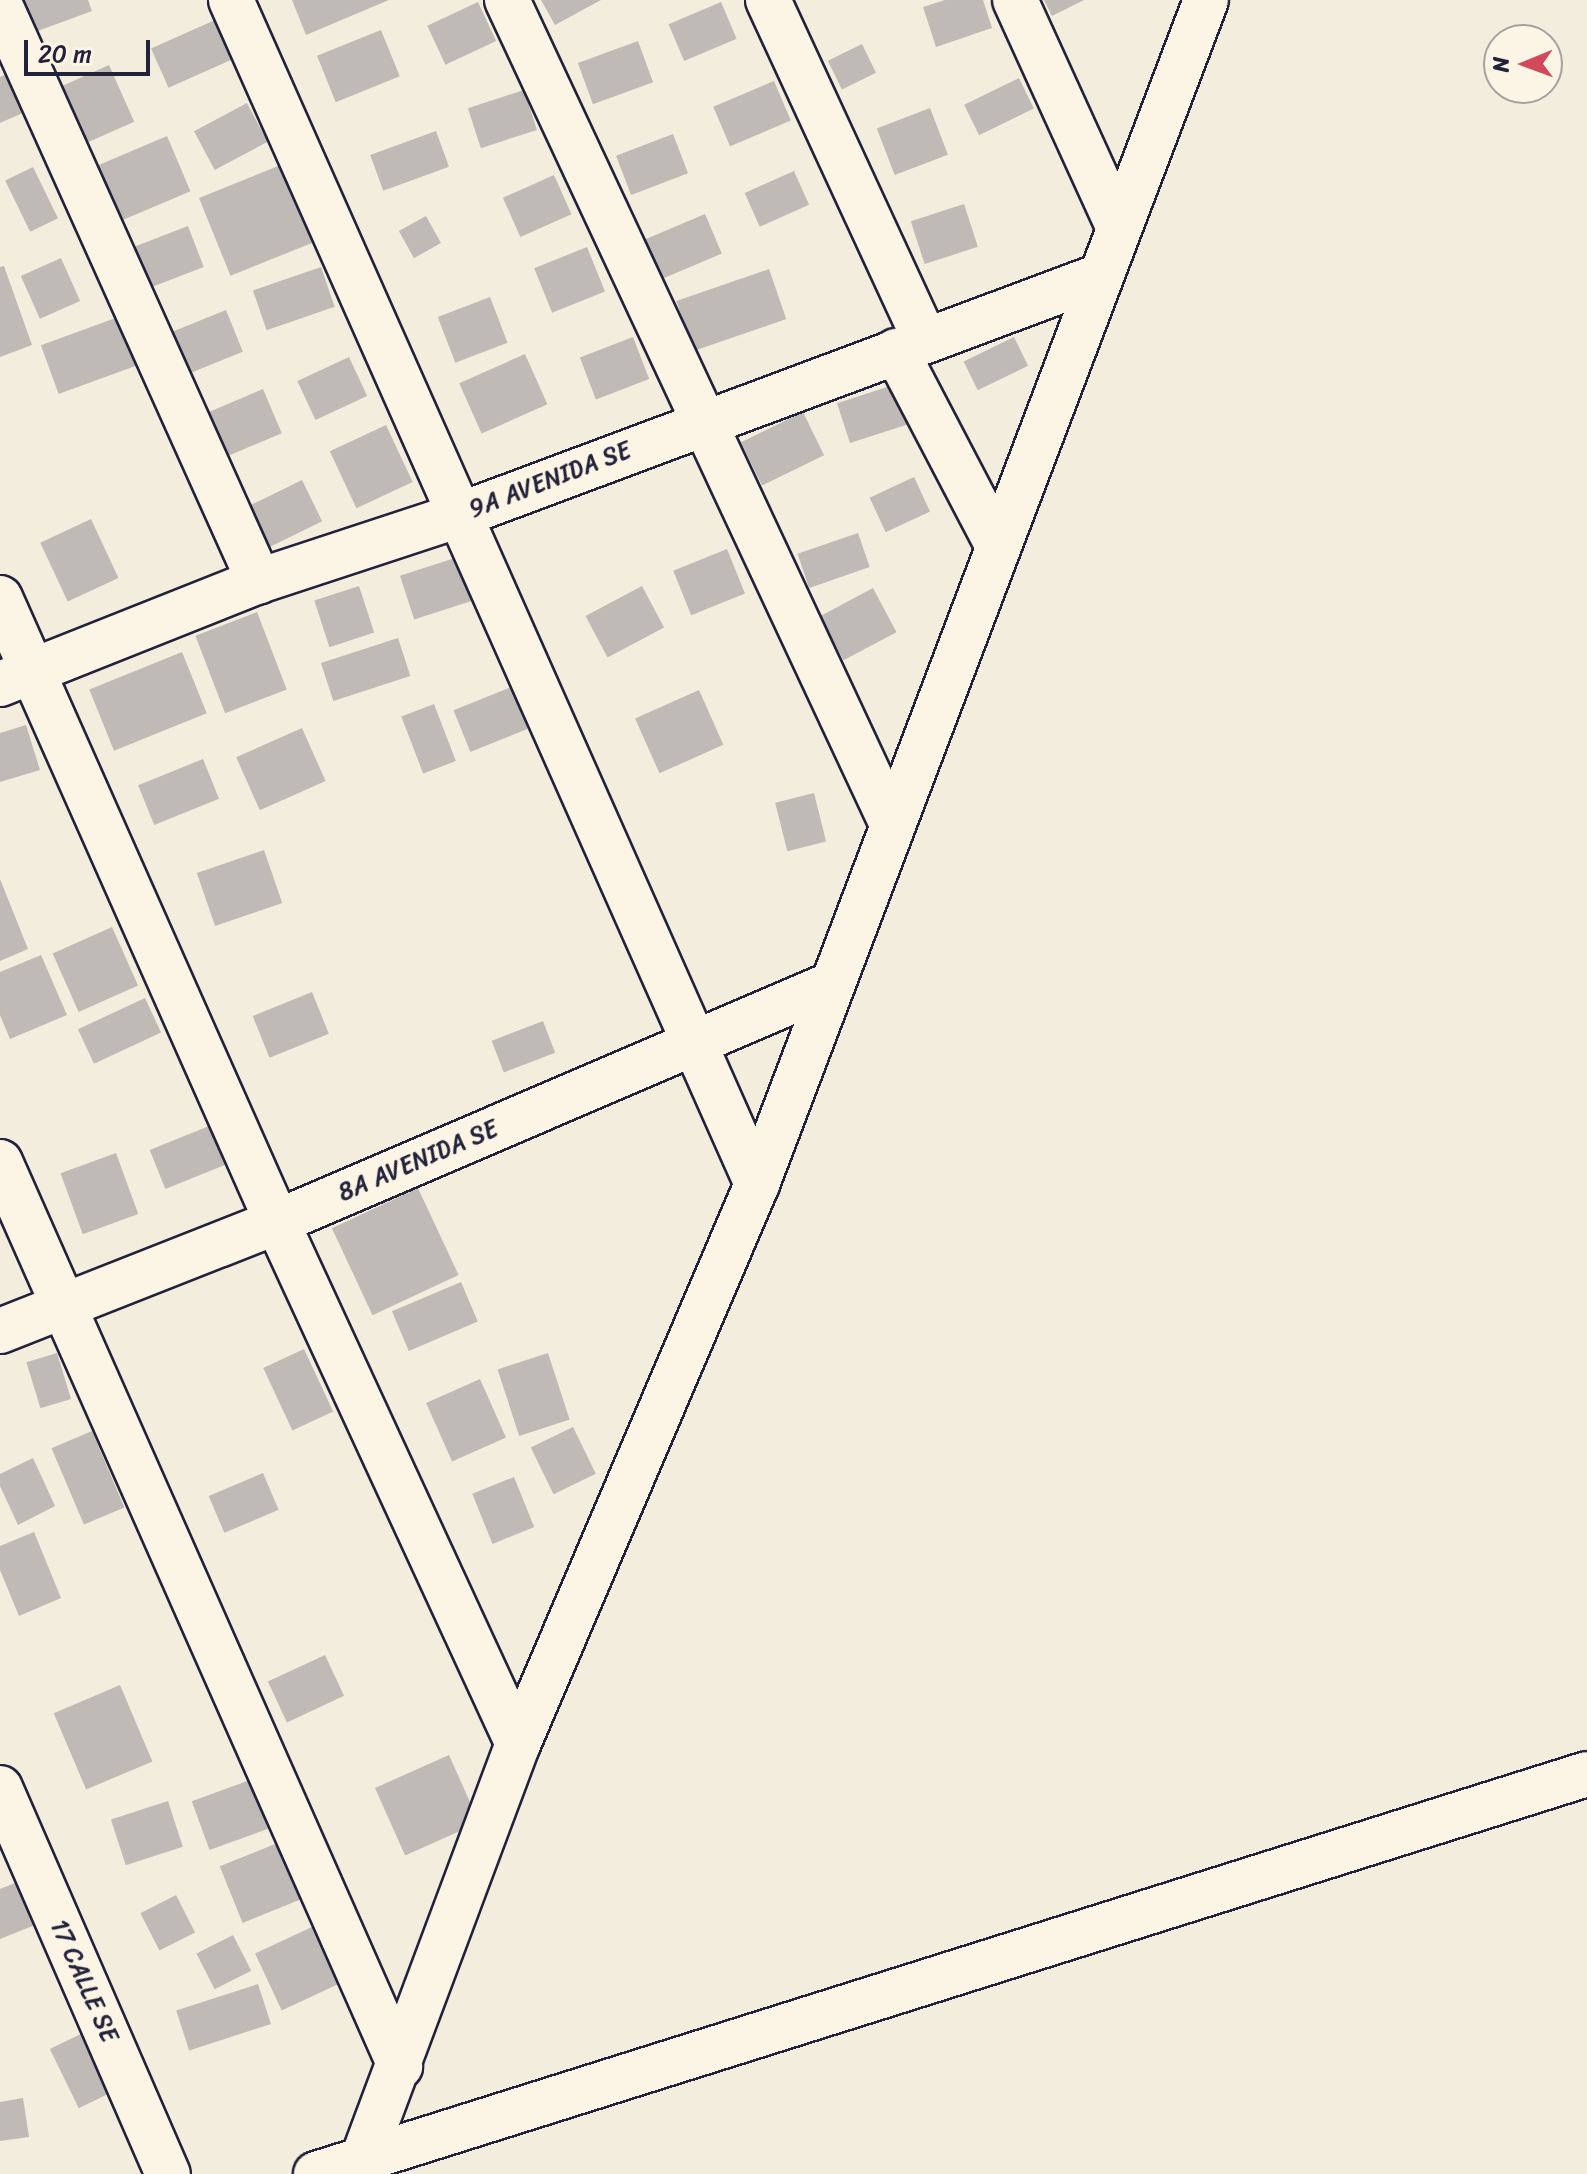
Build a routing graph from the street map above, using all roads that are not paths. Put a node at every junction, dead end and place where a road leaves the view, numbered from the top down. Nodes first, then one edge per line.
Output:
1 (231, 0) edge
2 (507, 0) edge
3 (768, 0) edge
4 (1015, 0) edge
5 (1206, 0) edge
6 (0, 5) edge
7 (1117, 224) junction
8 (1100, 276) junction
9 (910, 345) junction
10 (703, 420) junction
11 (460, 515) junction
12 (998, 546) junction
13 (259, 581) junction
14 (0, 598) edge
15 (16, 676) edge
16 (892, 824) junction
17 (832, 984) junction
18 (693, 1042) junction
19 (0, 1162) edge
20 (757, 1184) junction
21 (277, 1222) junction
22 (62, 1307) junction
23 (0, 1331) edge
24 (518, 1744) junction
25 (1587, 1774) edge
26 (0, 1788) edge
27 (400, 2066) junction
28 (363, 2158) junction
29 (168, 2174) edge
30 (316, 2174) edge

1 - 11 street
2 - 10 street
3 - 9 street
4 - 7 street
5 - 7 street
6 - 13 street
7 - 8 street
8 - 9 street, 9A AVENIDA SE
8 - 12 street
9 - 10 street, 9A AVENIDA SE
9 - 12 street
10 - 11 street, 9A AVENIDA SE
10 - 16 street
11 - 13 street, 9A AVENIDA SE
11 - 18 street
12 - 16 street
13 - 15 street, 9A AVENIDA SE
14 - 15 street
15 - 21 street
16 - 17 street
17 - 18 street, 8A AVENIDA SE
17 - 20 street
18 - 20 street
18 - 21 street, 8A AVENIDA SE
19 - 22 street
20 - 24 street
21 - 22 street, 8A AVENIDA SE
21 - 24 street
22 - 23 street, 8A AVENIDA SE
22 - 27 street
24 - 27 street
25 - 28 street
26 - 29 street, 17 CALLE SE
27 - 28 street
28 - 30 street

